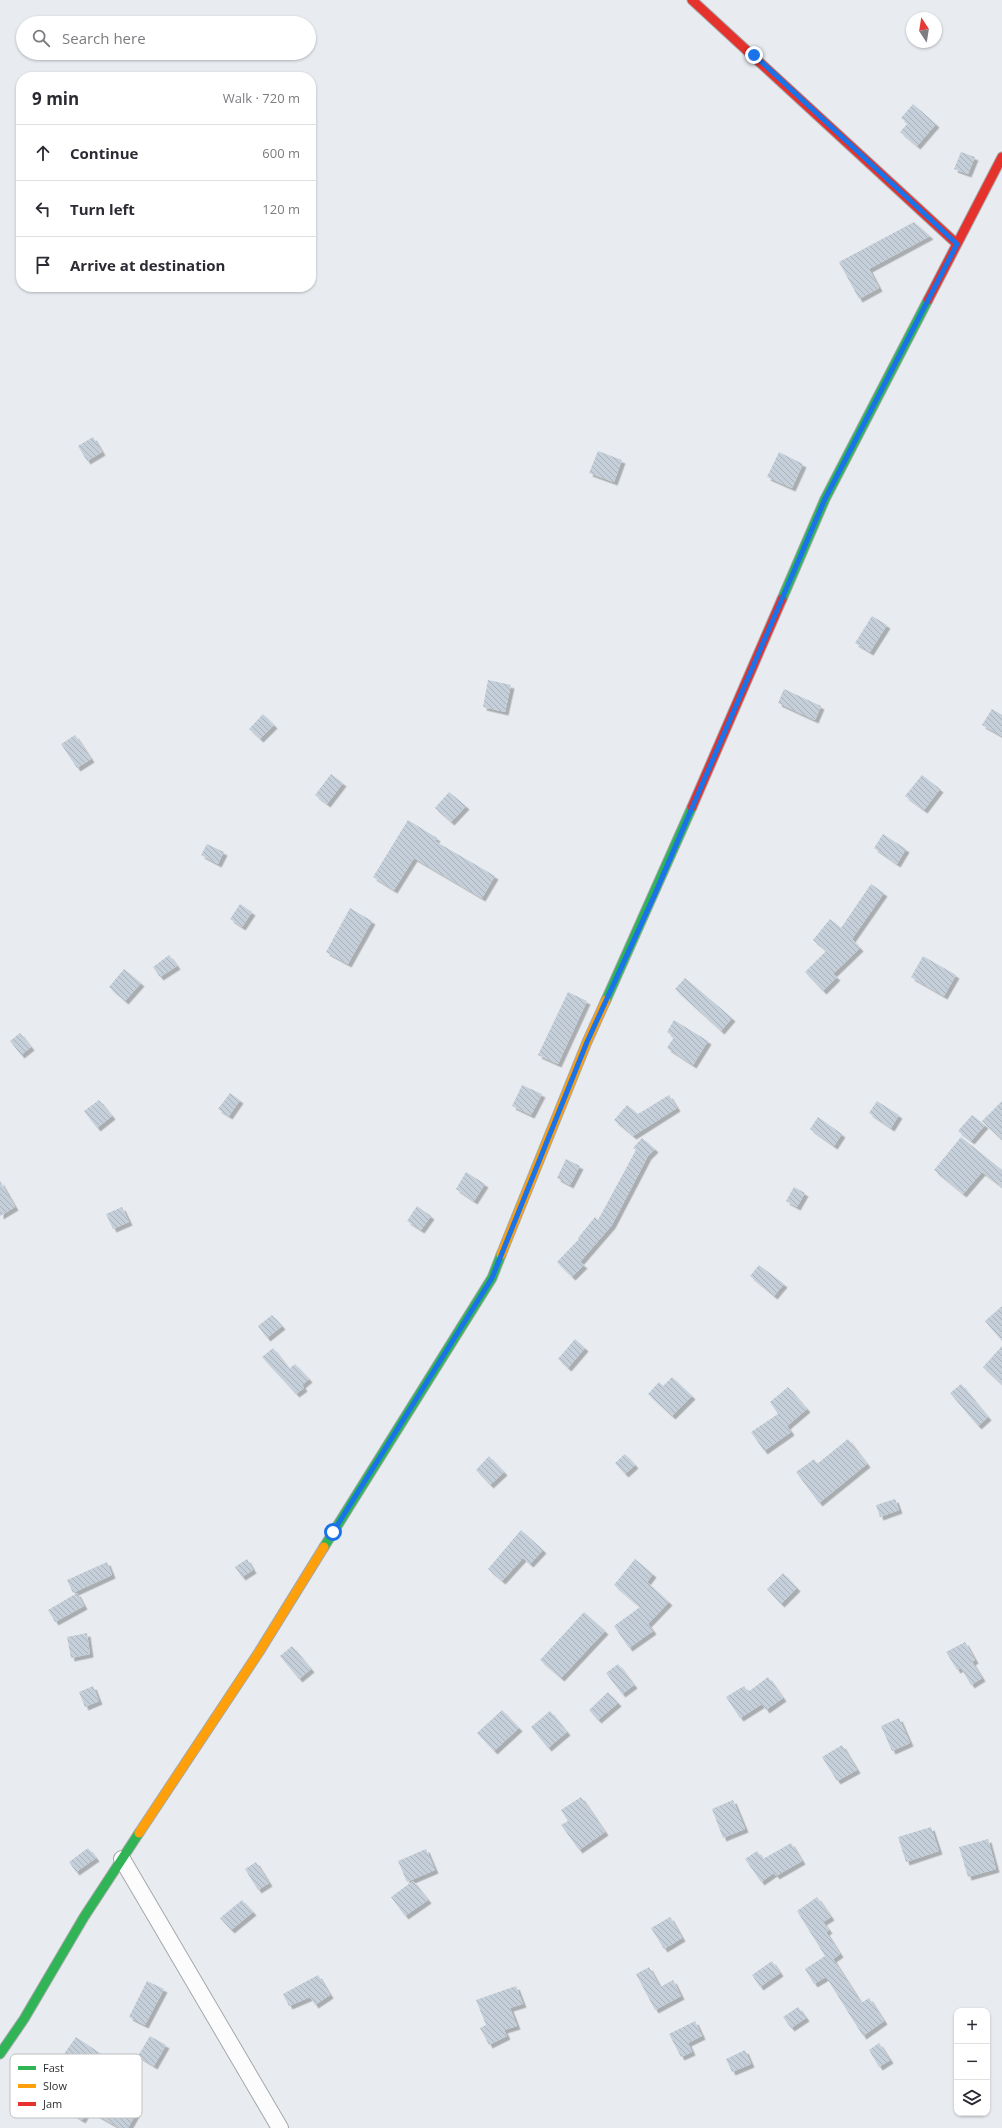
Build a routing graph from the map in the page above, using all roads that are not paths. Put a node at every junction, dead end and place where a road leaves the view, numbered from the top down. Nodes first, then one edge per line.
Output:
1 (692, 0) edge
2 (1002, 157) edge
3 (957, 244) junction
4 (122, 1859) junction
5 (0, 2054) edge
6 (280, 2128) edge

1 - 3 street
2 - 3 street
3 - 4 street
4 - 5 street
4 - 6 street

